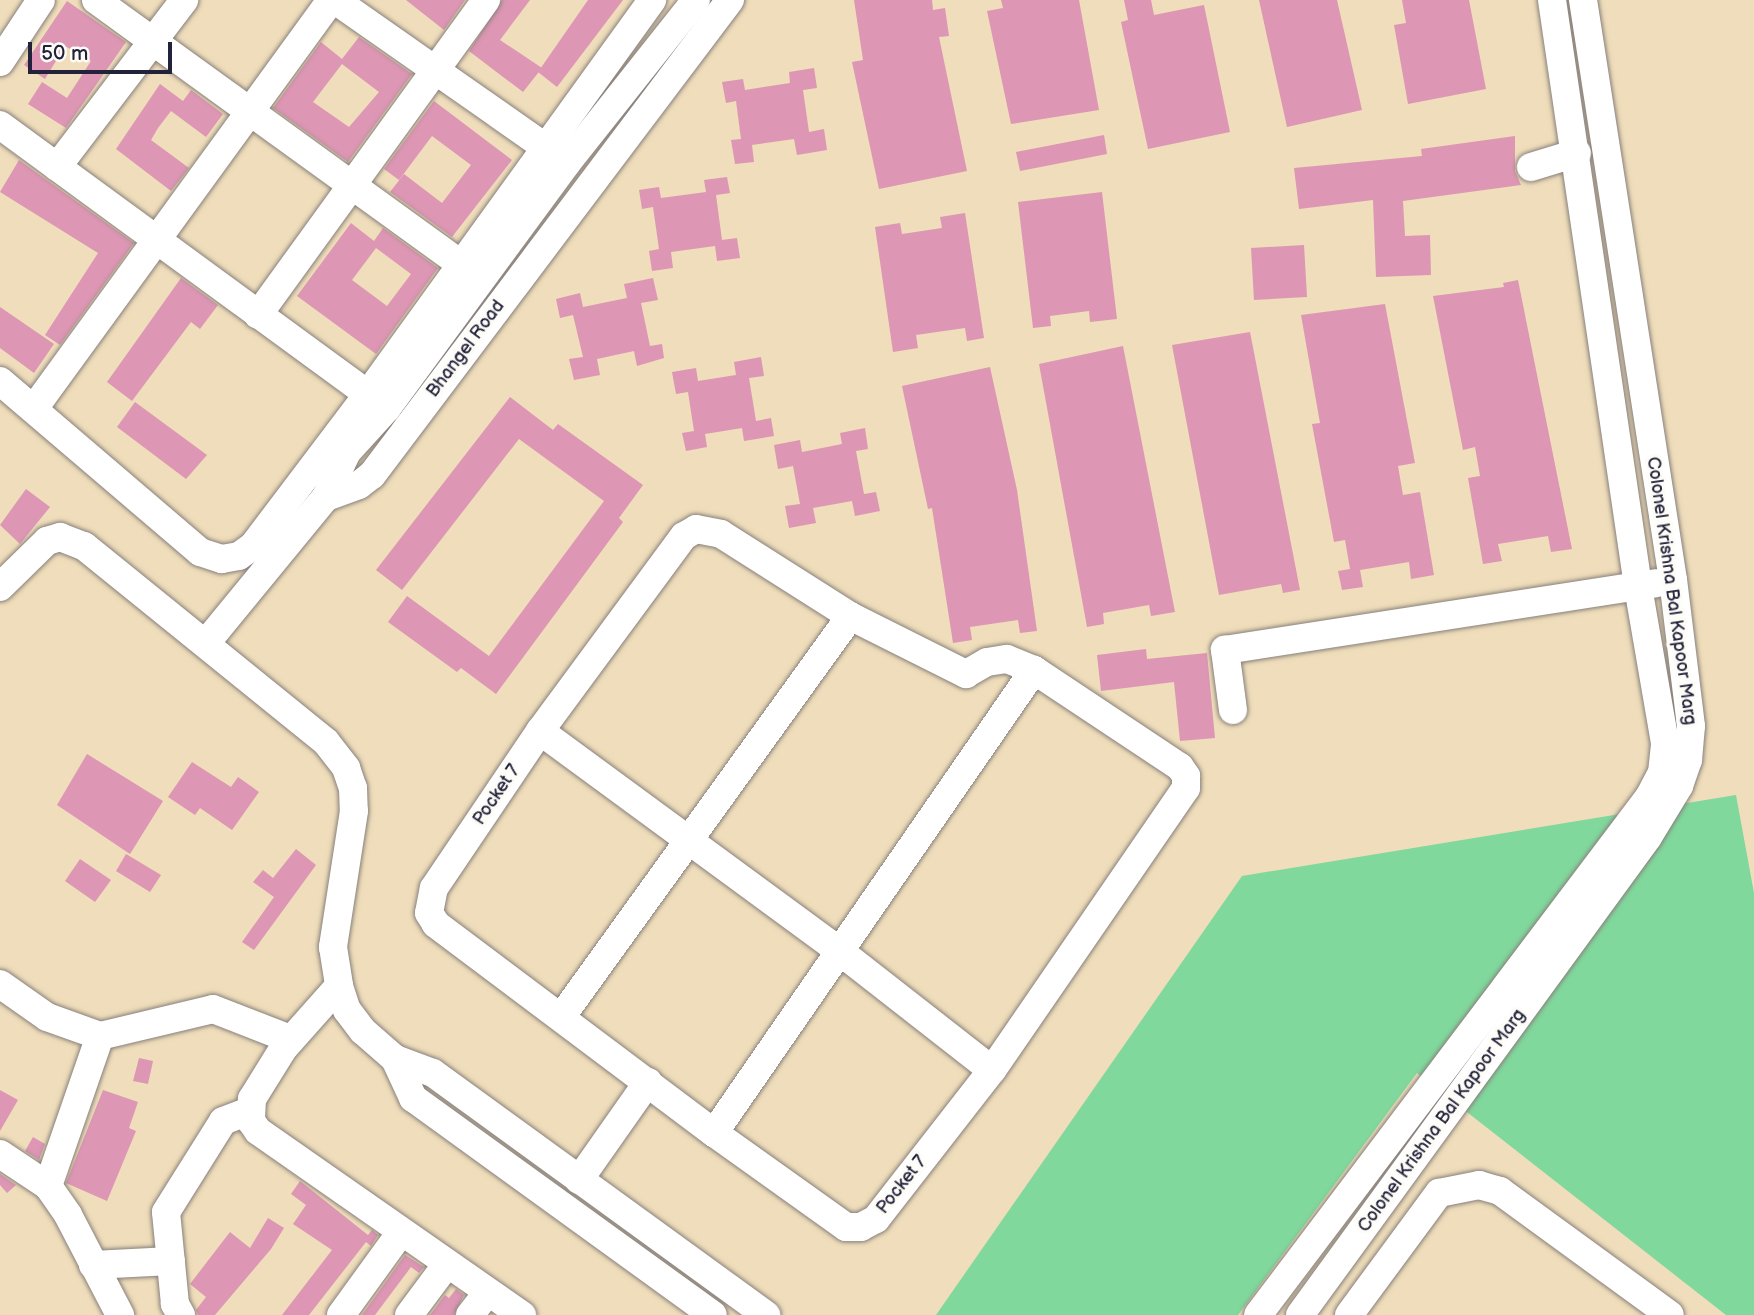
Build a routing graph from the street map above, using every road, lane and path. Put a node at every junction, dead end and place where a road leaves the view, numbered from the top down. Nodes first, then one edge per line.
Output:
1 (41, 0) edge
2 (96, 0) edge
3 (184, 0) edge
4 (333, 0) edge
5 (486, 0) edge
6 (652, 0) edge
7 (696, 0) edge
8 (730, 0) edge
9 (1552, 0) edge
10 (1583, 0) edge
11 (153, 41) junction
12 (0, 62) edge
13 (436, 67) junction
14 (248, 113) junction
15 (0, 125) edge
16 (1577, 153) junction
17 (556, 156) junction
18 (57, 167) junction
19 (1531, 167) dead end
20 (591, 184) junction
21 (348, 186) junction
22 (155, 242) junction
23 (461, 264) junction
24 (258, 315) junction
25 (0, 381) edge
26 (35, 407) junction
27 (388, 409) junction
28 (1673, 580) junction
29 (1637, 586) junction
30 (0, 587) edge
31 (850, 616) junction
32 (206, 643) junction
33 (1034, 670) junction
34 (1233, 710) dead end
35 (540, 731) junction
36 (690, 841) junction
37 (842, 953) junction
38 (0, 984) edge
39 (338, 986) junction
40 (562, 1016) junction
41 (100, 1035) junction
42 (290, 1039) junction
43 (395, 1059) junction
44 (992, 1070) junction
45 (648, 1082) junction
46 (249, 1111) junction
47 (714, 1133) junction
48 (0, 1154) edge
49 (579, 1180) junction
50 (48, 1186) junction
51 (401, 1232) junction
52 (171, 1261) junction
53 (447, 1264) junction
54 (93, 1265) junction
55 (488, 1292) junction
56 (1313, 1310) edge
57 (120, 1315) edge
58 (181, 1315) edge
59 (341, 1315) edge
60 (408, 1315) edge
61 (470, 1315) edge
62 (522, 1315) edge
63 (713, 1315) edge
64 (766, 1315) edge
65 (1258, 1315) edge
66 (1349, 1315) edge
67 (1670, 1315) edge

1 - 12 street
2 - 11 street
3 - 11 street
4 - 13 street
4 - 14 street
5 - 13 street
6 - 17 street
7 - 17 street, Bhangel Road
8 - 20 street, Bhangel Road
9 - 16 street
10 - 28 street, Colonel Krishna Bal Kapoor Marg
11 - 14 street
11 - 18 street
13 - 17 street
13 - 21 street
14 - 21 street
14 - 22 street
15 - 18 street
16 - 19 street
16 - 29 street
17 - 20 street
17 - 23 street
17 - 27 street, Bhangel Road
18 - 22 street
20 - 27 street, Bhangel Road
21 - 23 street
21 - 24 street
22 - 24 street
22 - 26 street
23 - 27 street
24 - 27 street
25 - 26 street
26 - 27 street
27 - 32 street, Bhangel Road
28 - 29 street
28 - 56 street, Colonel Krishna Bal Kapoor Marg
29 - 34 street
29 - 65 street
30 - 32 street
31 - 33 street, Pocket 7
31 - 35 street, Pocket 7
31 - 36 street
32 - 39 street
33 - 37 street
33 - 44 street, Pocket 7
35 - 36 street
35 - 40 street, Pocket 7
36 - 37 street
36 - 40 street
37 - 44 street
37 - 47 street
38 - 41 street
39 - 42 street
39 - 43 street
40 - 45 street, Pocket 7
41 - 42 street
41 - 50 street
42 - 46 street
43 - 49 street
43 - 63 street
44 - 47 street, Pocket 7
45 - 47 street, Pocket 7
45 - 49 street
46 - 51 street
46 - 52 street
48 - 50 street
49 - 64 street
50 - 54 street
51 - 53 street
51 - 59 street
52 - 54 street
52 - 58 street
53 - 55 street
53 - 60 street
54 - 57 street
55 - 61 street
55 - 62 street
66 - 67 street

